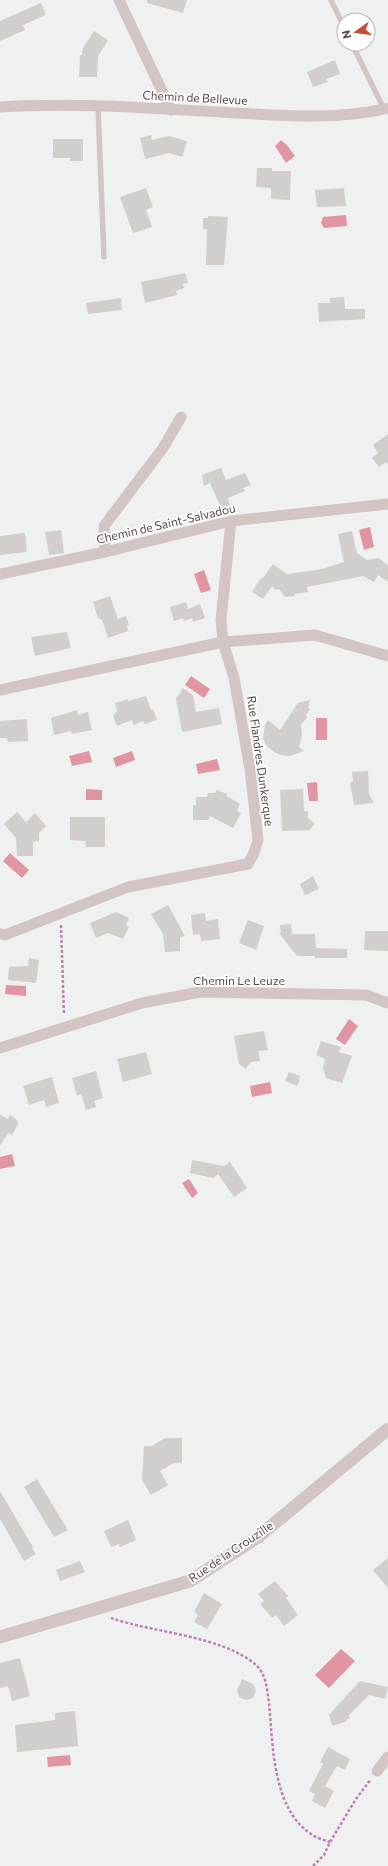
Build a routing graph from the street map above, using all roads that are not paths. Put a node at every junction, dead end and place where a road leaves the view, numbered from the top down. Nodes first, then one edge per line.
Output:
1 (119, 0) edge
2 (331, 0) edge
3 (337, 12) edge
4 (356, 52) edge
5 (0, 107) edge
6 (98, 107) junction
7 (386, 109) edge
8 (171, 110) junction
9 (104, 256) dead end
10 (181, 417) dead end
11 (388, 504) edge
12 (231, 520) junction
13 (105, 552) junction
14 (0, 574) edge
15 (223, 642) junction
16 (388, 656) edge
17 (0, 690) edge
18 (0, 934) edge
19 (388, 1003) edge
20 (0, 1048) edge
21 (388, 1429) edge
22 (0, 1637) edge
23 (388, 1757) edge
24 (377, 1771) road end

1 - 8 street
2 - 3 lane
4 - 7 lane
5 - 6 street, Chemin de Bellevue
6 - 8 street, Chemin de Bellevue
6 - 9 lane
7 - 8 street, Chemin de Bellevue
10 - 13 street
11 - 12 street, Chemin de Saint-Salvadou
12 - 13 street, Chemin de Saint-Salvadou
12 - 15 street, Rue Flandres Dunkerque
13 - 14 street, Chemin de Saint-Salvadou
15 - 16 street
15 - 17 street
15 - 18 street, Rue Flandres Dunkerque
19 - 20 street, Chemin Le Leuze
21 - 22 street, Rue de la Crouzille
23 - 24 street

